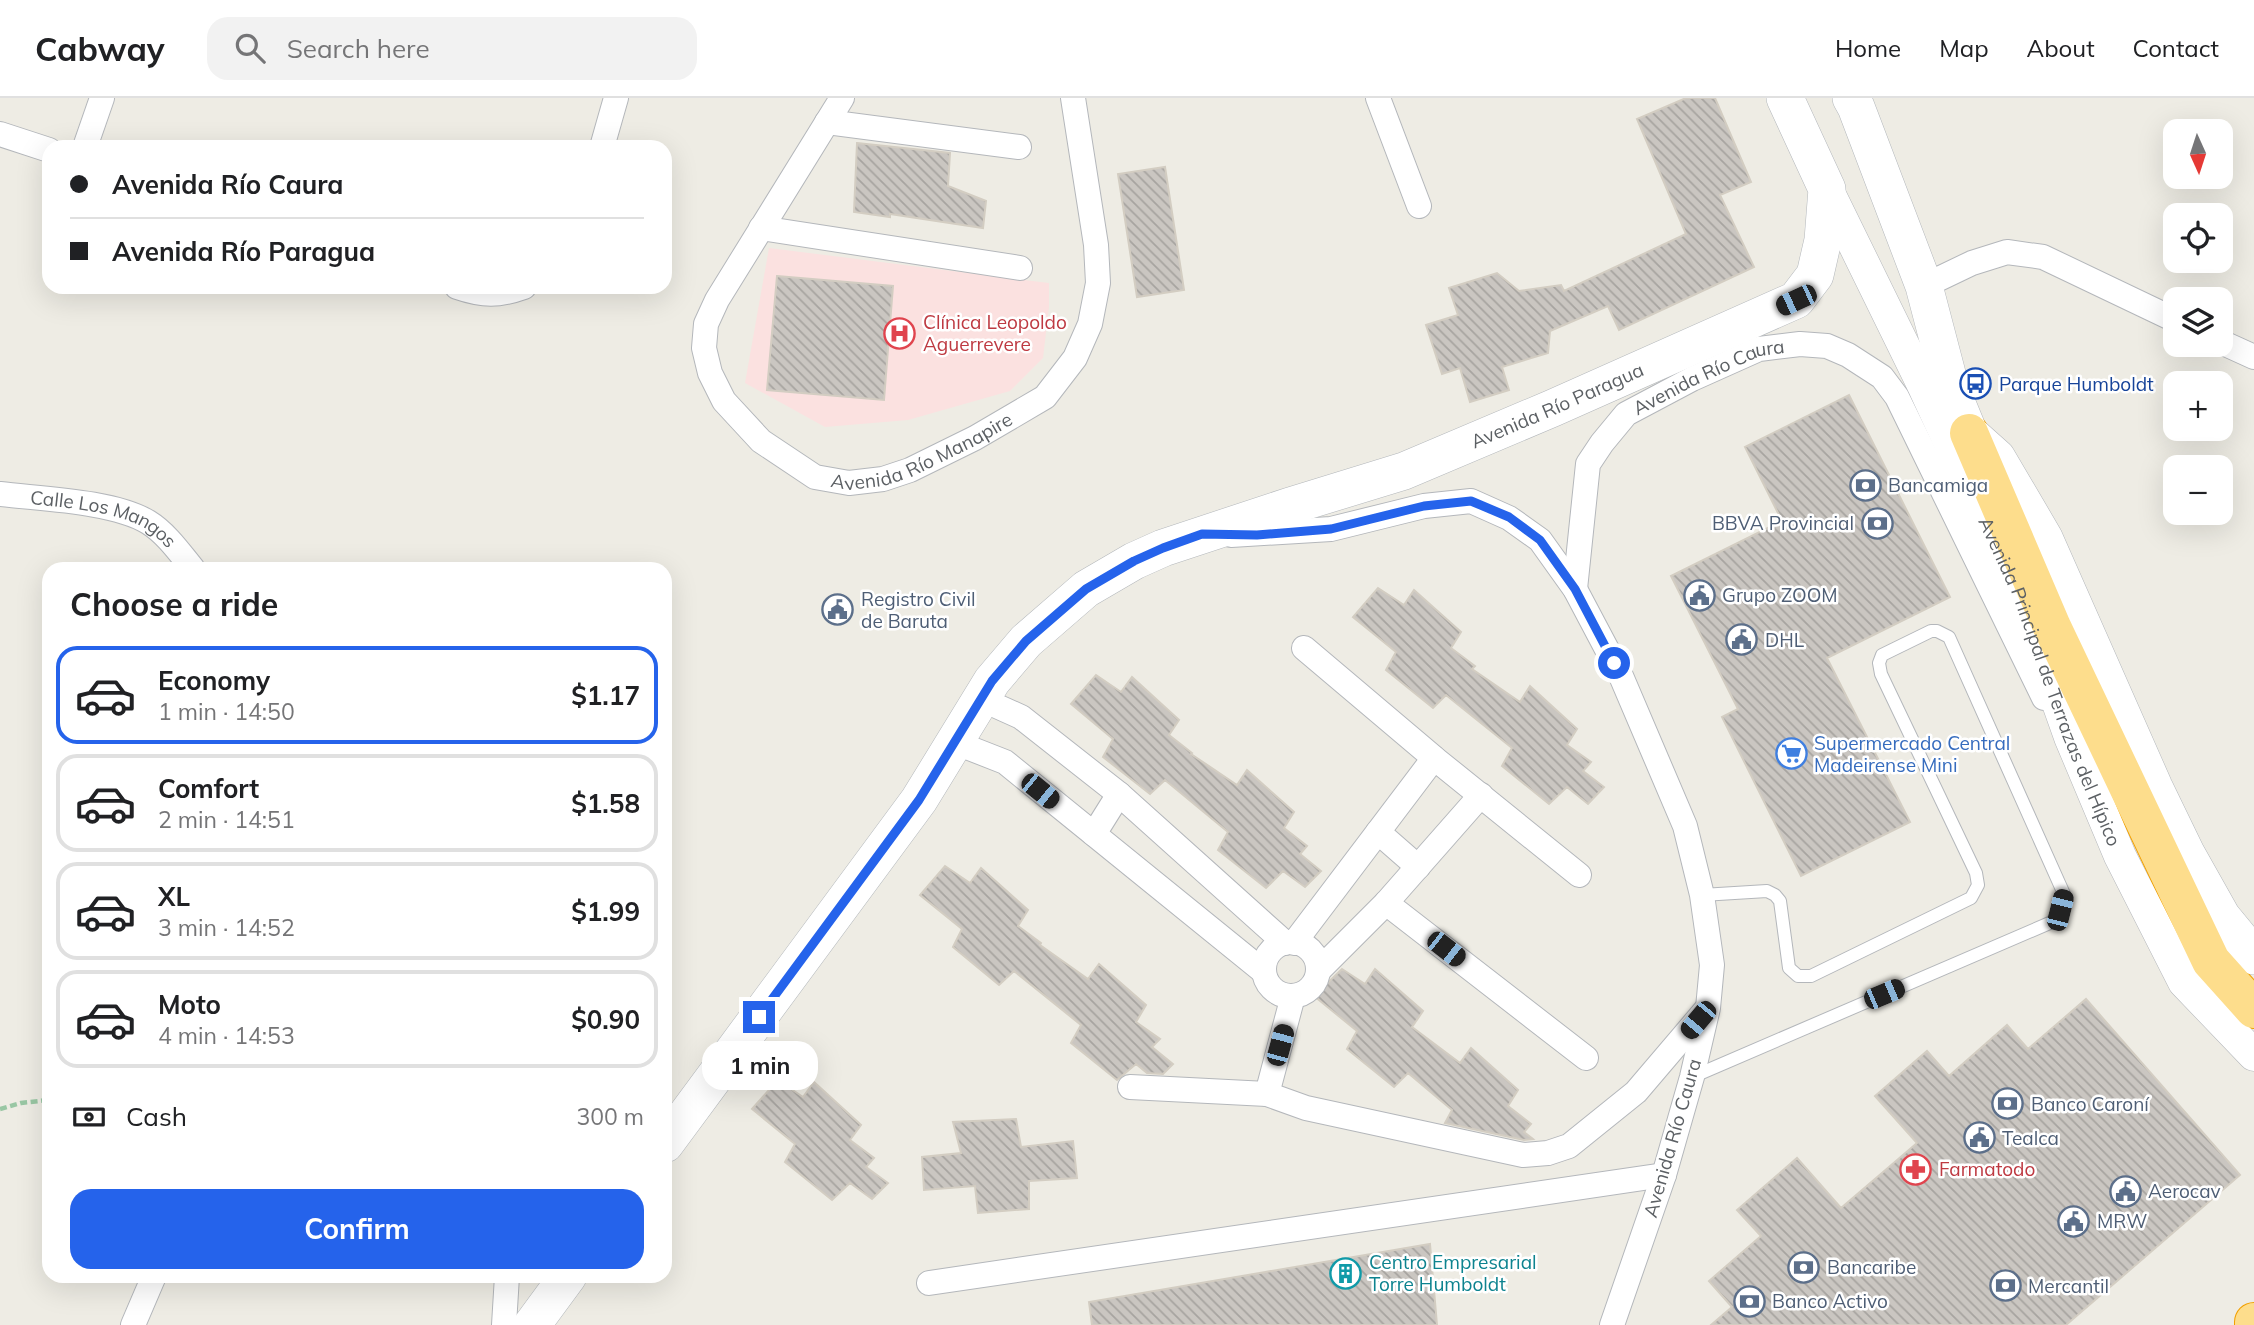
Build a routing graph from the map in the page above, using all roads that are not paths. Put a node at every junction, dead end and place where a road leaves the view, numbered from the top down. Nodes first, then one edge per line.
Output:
1 (102, 98) edge
2 (617, 98) edge
3 (842, 98) edge
4 (1073, 98) edge
5 (1378, 98) edge
6 (1785, 98) edge
7 (1851, 98) edge
8 (827, 122) junction
9 (0, 134) edge
10 (87, 140) edge
11 (604, 140) edge
12 (42, 147) edge
13 (1019, 147) dead end
14 (1827, 189) junction
15 (1419, 206) dead end
16 (761, 228) junction
17 (1020, 268) dead end
18 (1924, 286) junction
19 (2163, 314) edge
20 (2233, 347) edge
21 (2254, 357) edge
22 (1969, 433) junction
23 (0, 494) edge
24 (1202, 534) junction
25 (187, 562) edge
26 (1575, 589) junction
27 (1304, 648) dead end
28 (981, 699) junction
29 (2070, 737) junction
30 (954, 742) junction
31 (1434, 758) junction
32 (1119, 794) junction
33 (1481, 794) junction
34 (1378, 832) junction
35 (1094, 834) junction
36 (1418, 867) junction
37 (1579, 875) dead end
38 (1702, 895) junction
39 (1386, 903) junction
40 (1289, 943) junction
41 (2252, 955) edge
42 (1319, 970) junction
43 (1264, 972) junction
44 (1293, 996) junction
45 (1708, 1008) junction
46 (2254, 1009) edge
47 (2254, 1055) edge
48 (1586, 1058) dead end
49 (1692, 1077) junction
50 (1130, 1087) dead end
51 (1268, 1094) junction
52 (672, 1135) edge
53 (1664, 1175) junction
54 (151, 1283) edge
55 (507, 1283) edge
56 (563, 1283) edge
57 (929, 1283) dead end
58 (133, 1325) edge
59 (504, 1325) edge
60 (532, 1325) edge
61 (1612, 1325) edge

1 - 10 street
2 - 11 street
3 - 8 street, Avenida Río Manapire
4 - 16 street, Avenida Río Manapire
5 - 15 street
6 - 14 main road, Avenida Principal de Terrazas del Hípico
7 - 18 main road
8 - 13 street
8 - 16 street, Avenida Río Manapire
9 - 12 street
14 - 24 main road, Avenida Río Paragua
14 - 29 street, Avenida Principal de Terrazas del Hípico
16 - 17 street
18 - 19 street
18 - 22 main road
20 - 21 street
22 - 41 main road
22 - 46 highway
23 - 25 street, Calle Los Mangos
24 - 26 street, Avenida Río Paragua
24 - 28 main road, Avenida Río Paragua
26 - 29 street, Avenida Río Caura
26 - 38 street, Avenida Río Caura
27 - 31 street
28 - 30 main road, Avenida Río Paragua
28 - 32 street
29 - 47 street, Avenida Principal de Terrazas del Hípico
30 - 35 street
30 - 52 main road, Avenida Río Paragua
31 - 33 street
31 - 34 street
32 - 35 street
32 - 40 street
33 - 36 street
33 - 37 street
34 - 36 street
34 - 40 street
35 - 43 street
36 - 39 street
38 - 45 street, Avenida Río Caura
38 - 49 lane
39 - 42 street
39 - 48 street
40 - 42 street
40 - 43 street
42 - 44 street
43 - 44 street
44 - 51 street
45 - 49 street, Avenida Río Caura
45 - 51 street
49 - 53 street, Avenida Río Caura
50 - 51 street
53 - 57 street
53 - 61 street, Avenida Río Caura
54 - 58 street
55 - 59 street
56 - 60 main road

